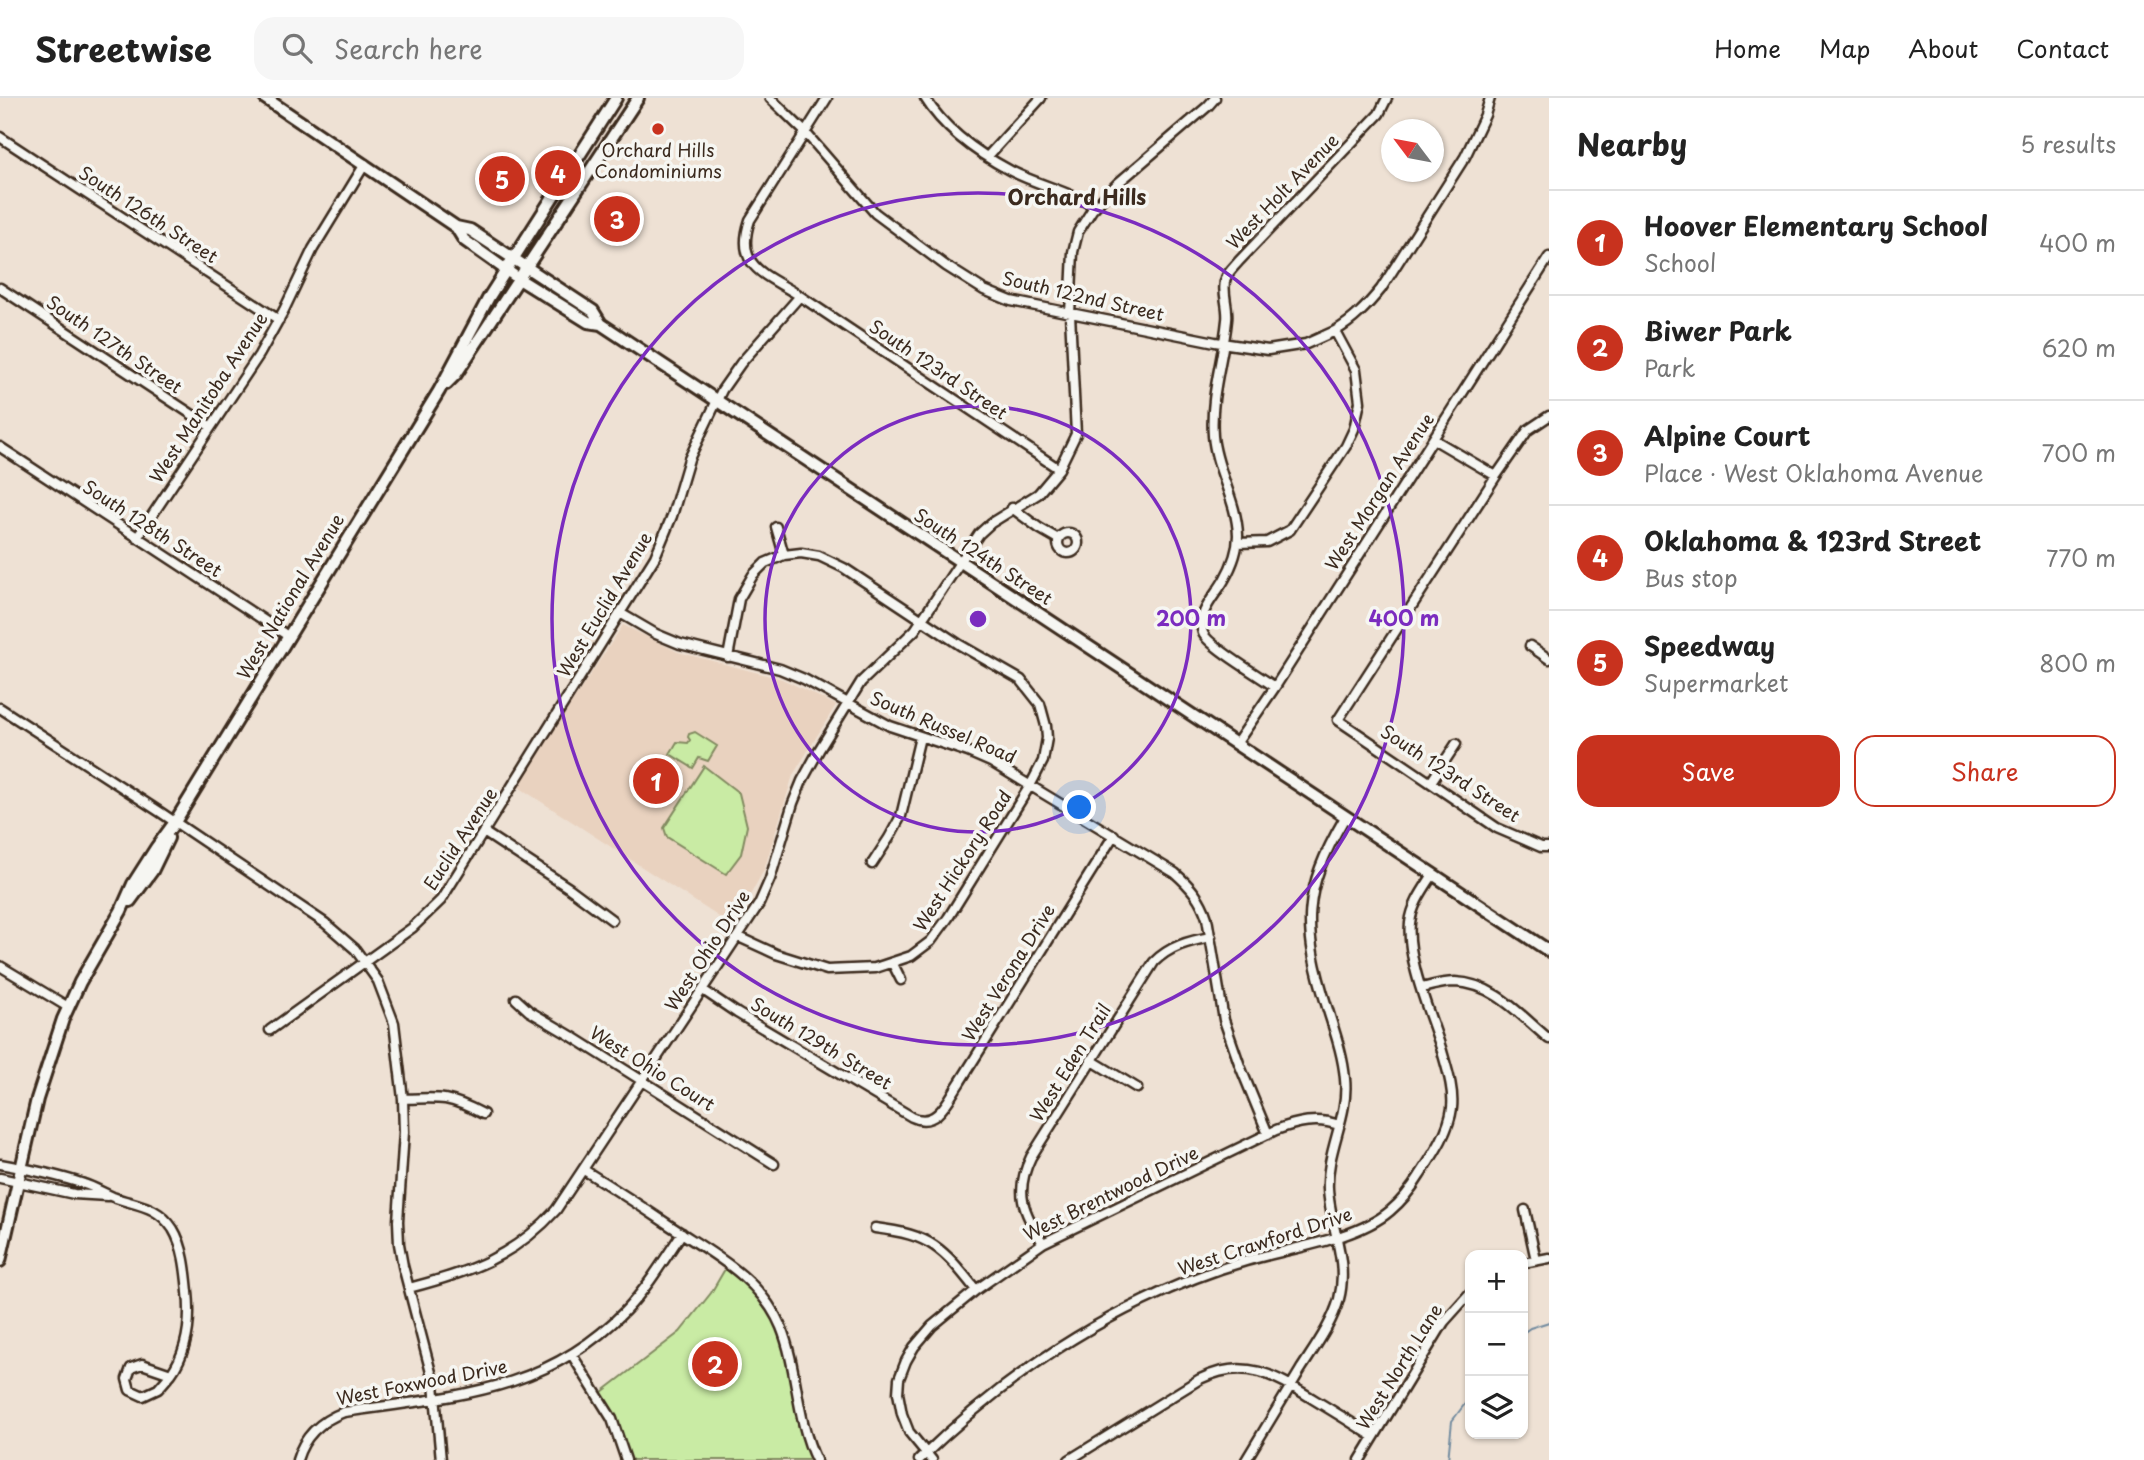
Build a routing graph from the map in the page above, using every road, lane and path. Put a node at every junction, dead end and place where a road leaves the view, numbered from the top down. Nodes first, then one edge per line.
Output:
1 (265, 98) edge
2 (616, 98) edge
3 (638, 98) edge
4 (770, 98) edge
5 (827, 98) edge
6 (925, 98) edge
7 (1041, 98) edge
8 (1214, 98) edge
9 (1387, 98) edge
10 (1490, 98) edge
11 (805, 132) junction
12 (0, 136) edge
13 (988, 156) junction
14 (365, 164) junction
15 (1095, 207) junction
16 (456, 227) junction
17 (513, 257) junction
18 (1549, 257) edge
19 (527, 267) junction
20 (506, 269) junction
21 (519, 279) junction
22 (0, 288) edge
23 (800, 296) junction
24 (1070, 314) junction
25 (279, 320) junction
26 (601, 324) junction
27 (1335, 331) junction
28 (1223, 343) junction
29 (439, 391) junction
30 (716, 401) junction
31 (1549, 416) edge
32 (211, 427) junction
33 (1433, 439) junction
34 (0, 447) edge
35 (1059, 469) junction
36 (1496, 476) junction
37 (1012, 508) junction
38 (776, 527) dead end
39 (137, 538) junction
40 (1058, 539) dead end
41 (1238, 543) junction
42 (784, 555) junction
43 (959, 562) junction
44 (620, 613) junction
45 (922, 620) junction
46 (288, 636) junction
47 (1530, 646) dead end
48 (728, 657) junction
49 (1549, 659) edge
50 (1275, 687) junction
51 (847, 703) junction
52 (0, 708) edge
53 (920, 737) junction
54 (1236, 744) junction
55 (1456, 744) dead end
56 (538, 747) joint
57 (1432, 782) junction
58 (1031, 785) junction
59 (1345, 819) junction
60 (175, 822) junction
61 (485, 833) junction
62 (1114, 835) junction
63 (1549, 847) edge
64 (872, 864) dead end
65 (1432, 876) junction
66 (612, 920) dead end
67 (738, 937) junction
68 (1210, 937) junction
69 (1548, 948) edge
70 (365, 962) junction
71 (893, 964) junction
72 (0, 966) edge
73 (901, 980) dead end
74 (1422, 988) junction
75 (703, 990) junction
76 (516, 999) dead end
77 (68, 1007) junction
78 (270, 1030) dead end
79 (1549, 1039) edge
80 (1091, 1060) junction
81 (642, 1082) junction
82 (1137, 1088) dead end
83 (403, 1099) junction
84 (483, 1114) dead end
85 (925, 1121) joint
86 (1339, 1125) junction
87 (1268, 1134) junction
88 (0, 1164) edge
89 (774, 1164) dead end
90 (22, 1168) junction
91 (584, 1170) junction
92 (0, 1178) edge
93 (64, 1179) junction
94 (19, 1182) junction
95 (61, 1191) junction
96 (110, 1196) junction
97 (1525, 1210) dead end
98 (875, 1228) dead end
99 (682, 1233) junction
100 (1336, 1237) junction
101 (1043, 1243) junction
102 (1549, 1258) edge
103 (1536, 1260) junction
104 (0, 1261) edge
105 (1528, 1262) edge
106 (409, 1288) junction
107 (976, 1290) junction
108 (1465, 1299) edge
109 (572, 1354) junction
110 (171, 1374) junction
111 (1291, 1385) junction
112 (435, 1398) junction
113 (1374, 1437) junction
114 (926, 1458) edge
115 (297, 1460) edge
116 (441, 1460) edge
117 (626, 1460) edge
118 (816, 1460) edge
119 (1069, 1460) edge
120 (1246, 1460) edge
121 (1360, 1460) edge

1 - 14 street, South 124th Street
2 - 17 street, West National Avenue
3 - 19 street, West National Avenue
4 - 11 street, South 122nd Street
5 - 11 street
6 - 13 street
7 - 13 street
8 - 15 street, West Ohio Drive
9 - 28 street, West Holt Avenue
10 - 27 street, South 122nd Street
11 - 23 street
11 - 24 street, South 122nd Street
12 - 25 street, South 126th Street
13 - 15 street
14 - 16 street, South 124th Street
14 - 25 street, West Manitoba Avenue
15 - 24 street, West Ohio Drive
16 - 17 street, South 124th Street
16 - 20 street, South 124th Street
17 - 19 street, South 124th Street
17 - 20 street, West National Avenue
18 - 33 street, West Morgan Avenue
19 - 21 street, West National Avenue
19 - 26 street, South 124th Street
20 - 21 street, South 124th Street
20 - 29 street, West National Avenue
21 - 26 street, South 124th Street
21 - 29 street, West National Avenue
22 - 32 street, South 127th Street
23 - 30 street, West Euclid Avenue
23 - 35 street, South 123rd Street
24 - 28 street, South 122nd Street
24 - 35 street, West Ohio Drive
25 - 32 street, West Manitoba Avenue
26 - 30 street, South 124th Street
27 - 28 street, South 122nd Street
27 - 41 street
28 - 41 street, West Holt Avenue
29 - 46 street, West National Avenue
30 - 43 street, South 124th Street
30 - 44 street, West Euclid Avenue
31 - 36 street
32 - 39 street, West Manitoba Avenue
33 - 36 street
33 - 50 street, West Morgan Avenue
34 - 39 street, South 128th Street
35 - 37 street, West Ohio Drive
36 - 57 street, South 123rd Street
37 - 40 street
37 - 43 street, West Ohio Drive
38 - 42 street
39 - 46 street, South 128th Street
41 - 50 street, West Holt Avenue
42 - 45 street, West Hickory Road
42 - 48 street
43 - 45 street, West Ohio Drive
43 - 54 street, South 124th Street
44 - 48 street, South Russel Road
44 - 56 street, West Euclid Avenue
45 - 51 street, West Ohio Drive
45 - 58 street, West Hickory Road
46 - 60 street, West National Avenue
47 - 49 street
48 - 51 street, South Russel Road
50 - 54 street, West Morgan Avenue
51 - 53 street, South Russel Road
51 - 67 street, West Ohio Drive
52 - 60 street
53 - 58 street, South Russel Road
53 - 64 street
54 - 59 street, South 124th Street
55 - 57 street
56 - 61 street, Euclid Avenue
57 - 63 street, South 123rd Street
58 - 62 street, South Russel Road
58 - 71 street, West Hickory Road
59 - 65 street, South 124th Street
59 - 86 street
60 - 70 street
60 - 77 street, West National Avenue
61 - 66 street
61 - 70 street, Euclid Avenue
62 - 68 street, South Russel Road
62 - 85 street, West Verona Drive
65 - 69 street, South 124th Street
65 - 74 street, West Crawford Drive
67 - 71 street, West Hickory Road
67 - 75 street, West Ohio Drive
68 - 80 street, West Eden Trail
68 - 87 street, South Russel Road
70 - 78 street, Euclid Avenue
70 - 83 street
71 - 73 street
72 - 77 street
74 - 79 street
74 - 100 street, West Crawford Drive
75 - 81 street, West Ohio Drive
75 - 85 street, South 129th Street
76 - 81 street, West Ohio Court
77 - 90 street, West National Avenue
80 - 82 street
80 - 101 street, West Eden Trail
81 - 89 street, West Ohio Court
81 - 91 street, West Ohio Drive
83 - 84 street
83 - 106 street
86 - 87 street, West Brentwood Drive
86 - 100 street
87 - 101 street, West Brentwood Drive
88 - 90 street
90 - 93 street
90 - 94 street, West National Avenue
91 - 99 street
91 - 106 street, West Ohio Drive
92 - 94 street
93 - 95 street
93 - 96 street
94 - 95 street
94 - 104 street, West National Avenue
95 - 96 street
96 - 110 street
97 - 103 street
98 - 107 street
99 - 109 street, West Foxwood Drive
99 - 118 street
100 - 111 street
100 - 114 street, West Crawford Drive
101 - 107 street, West Brentwood Drive
102 - 103 street
103 - 105 street
106 - 112 street
107 - 114 street, West Brentwood Drive
108 - 113 street, West North Lane
109 - 112 street, West Foxwood Drive
109 - 117 street
110 - 110 street
111 - 113 street
111 - 119 street
111 - 120 street
112 - 115 street, West Foxwood Drive
112 - 116 street
113 - 121 street, West North Lane

